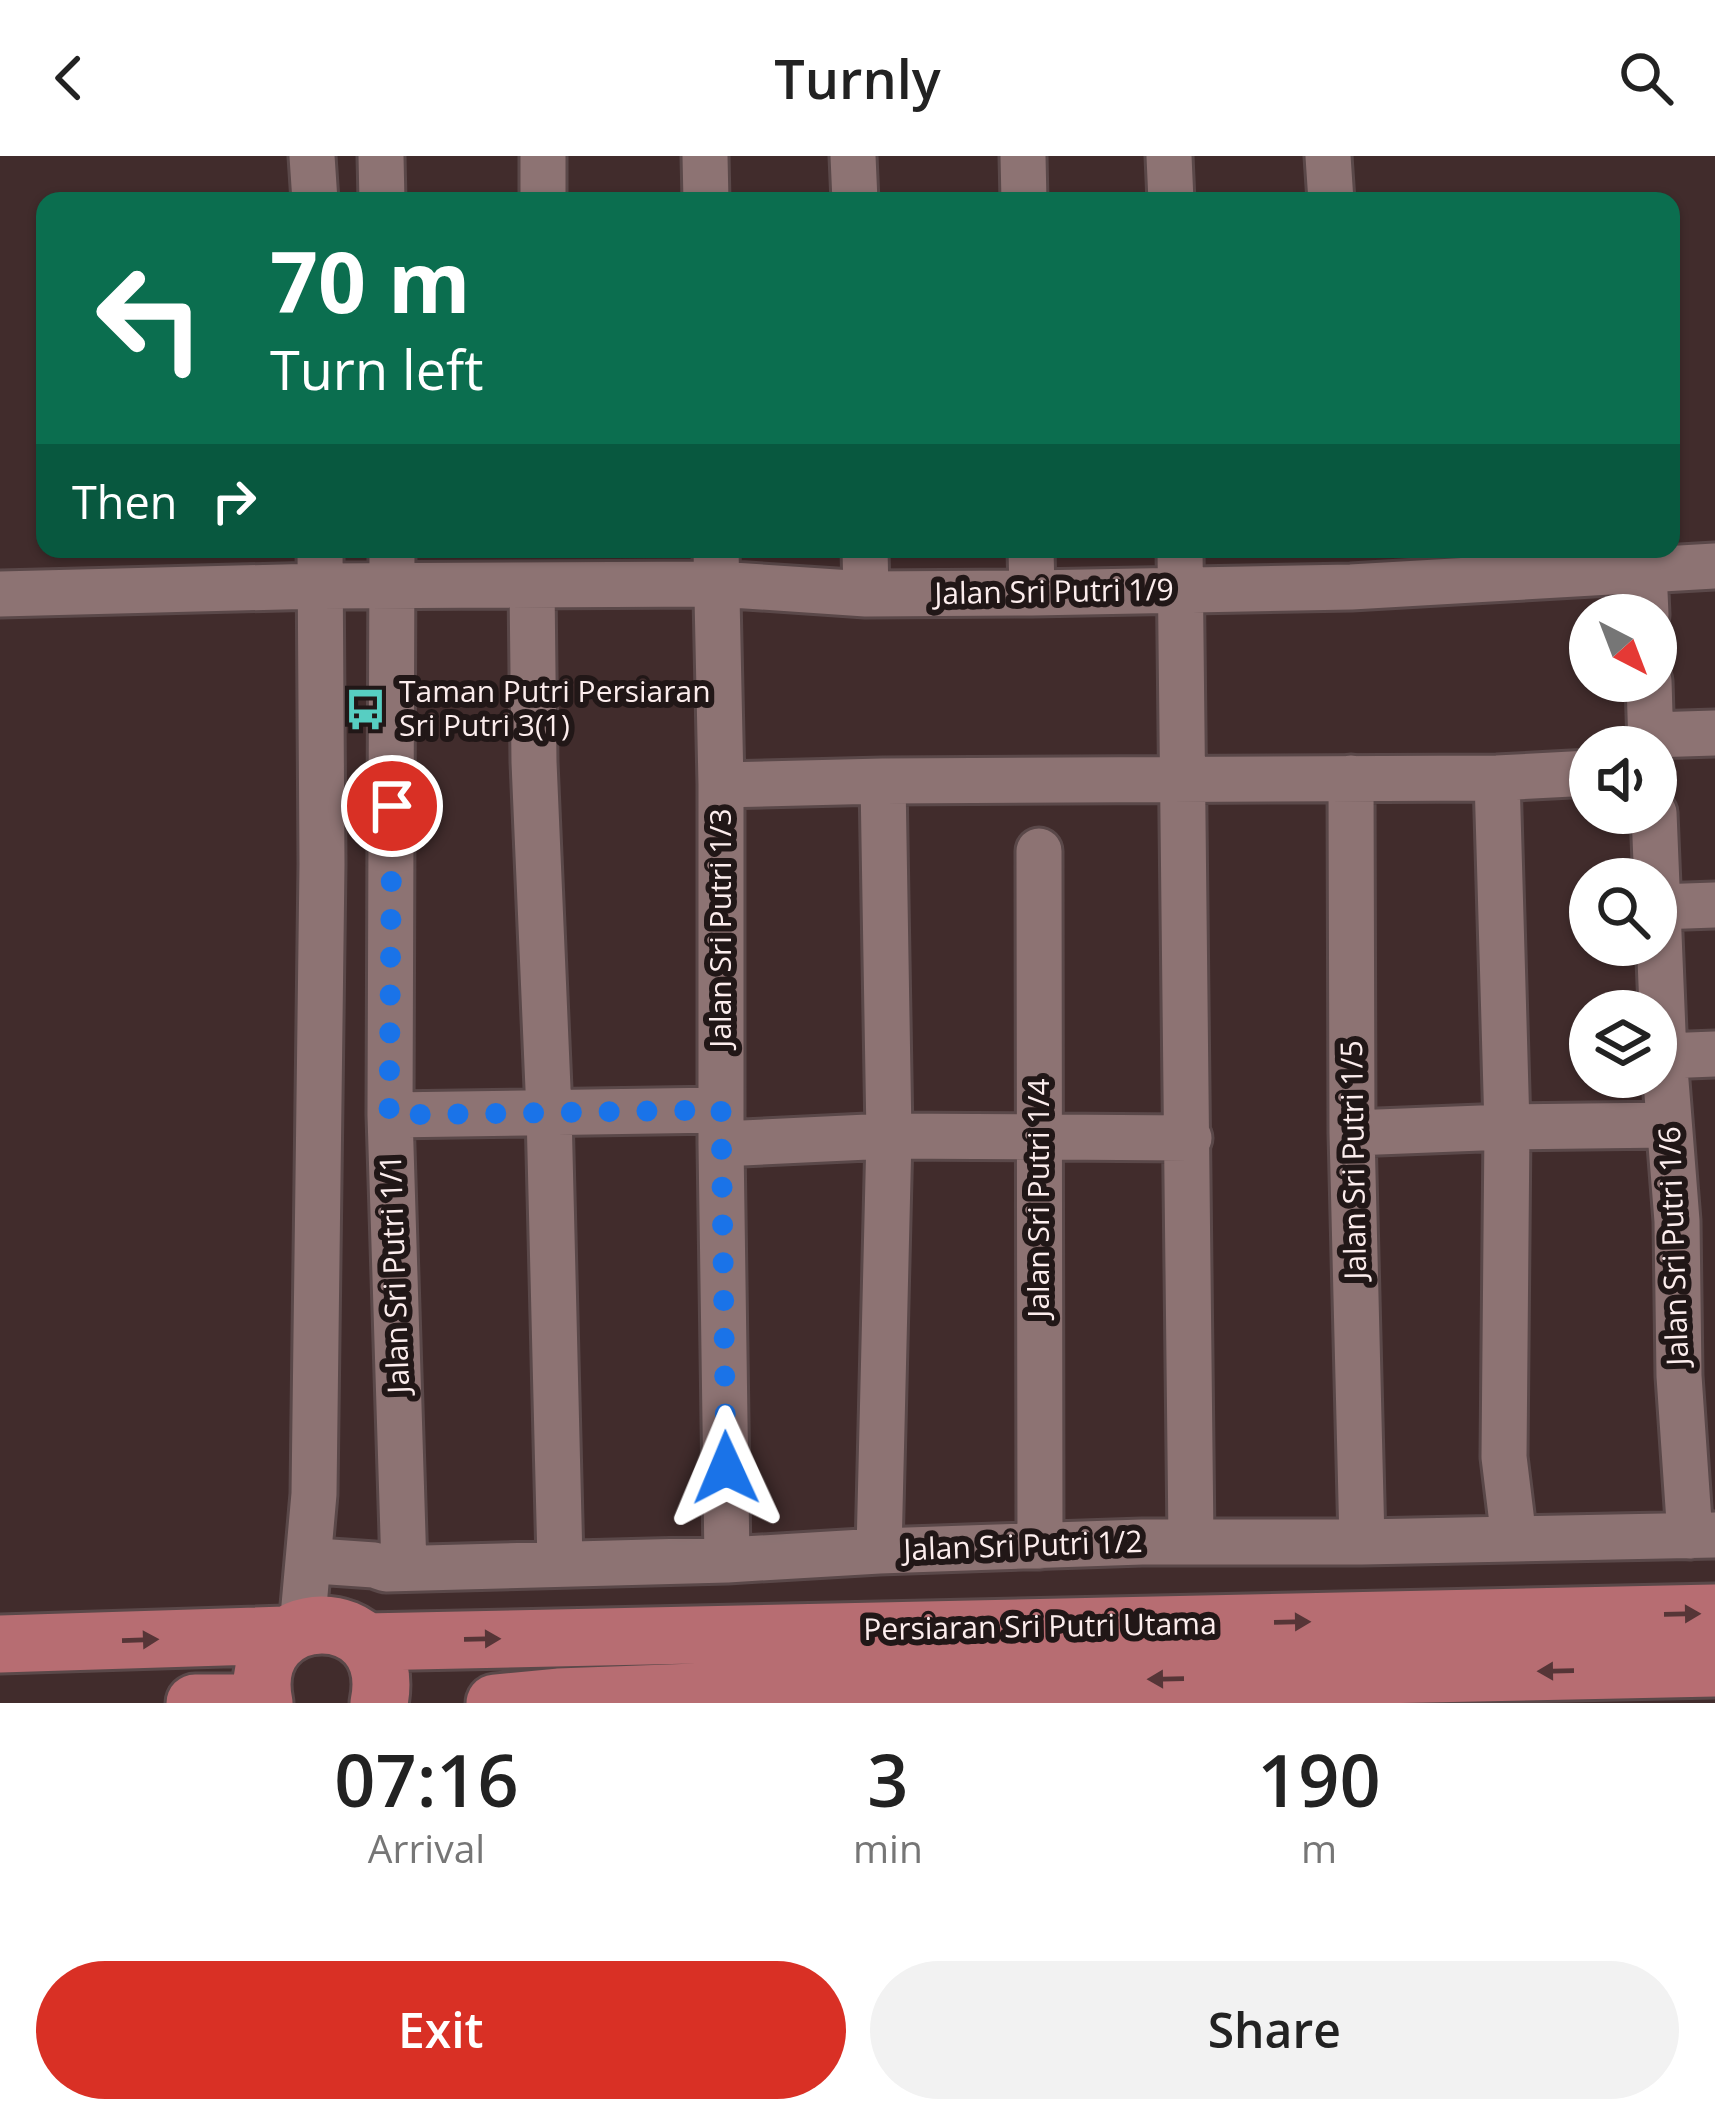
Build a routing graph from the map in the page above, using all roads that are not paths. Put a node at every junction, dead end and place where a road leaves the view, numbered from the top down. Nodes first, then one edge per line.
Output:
1 (312, 156) edge
2 (381, 156) edge
3 (543, 156) edge
4 (705, 156) edge
5 (853, 156) edge
6 (1023, 156) edge
7 (1169, 156) edge
8 (1328, 156) edge
9 (314, 192) edge
10 (382, 192) edge
11 (543, 192) edge
12 (706, 192) edge
13 (855, 192) edge
14 (1024, 192) edge
15 (1171, 192) edge
16 (1330, 192) edge
17 (1715, 566) edge
18 (320, 567) edge
19 (392, 567) edge
20 (717, 567) edge
21 (1350, 568) edge
22 (1181, 569) edge
23 (1644, 570) junction
24 (865, 571) edge
25 (1032, 571) edge
26 (532, 585) junction
27 (0, 594) edge
28 (1645, 594) edge
29 (1715, 733) edge
30 (1677, 738) edge
31 (1569, 774) edge
32 (1185, 778) junction
33 (1351, 778) junction
34 (1497, 778) junction
35 (883, 781) junction
36 (721, 784) junction
37 (1039, 851) dead end
38 (1715, 905) edge
39 (1677, 907) edge
40 (1715, 1054) edge
41 (1677, 1055) edge
42 (1667, 1098) edge
43 (549, 1112) junction
44 (389, 1115) junction
45 (1669, 1125) junction
46 (1508, 1126) junction
47 (721, 1127) junction
48 (1352, 1133) junction
49 (889, 1136) junction
50 (1189, 1138) junction
51 (1039, 1139) junction
52 (1696, 1220) edge
53 (1697, 1375) edge
54 (314, 1494) junction
55 (1703, 1535) edge
56 (1514, 1539) junction
57 (1191, 1541) junction
58 (1362, 1542) junction
59 (1040, 1546) junction
60 (879, 1551) junction
61 (727, 1559) junction
62 (331, 1562) junction
63 (560, 1562) junction
64 (404, 1568) junction
65 (1715, 1613) edge
66 (325, 1634) junction
67 (11, 1644) edge
68 (1715, 1668) edge
69 (195, 1703) edge
70 (233, 1703) edge
71 (264, 1703) edge
72 (379, 1703) edge
73 (495, 1703) edge

1 - 9 street
2 - 10 street
3 - 11 street
4 - 12 street
5 - 13 street
6 - 14 street
7 - 15 street
8 - 16 street
17 - 23 street, Jalan Sri Putri 1/9
18 - 19 street, Jalan Sri Putri 1/9
18 - 27 street, Jalan Sri Putri 1/9
18 - 54 street
19 - 26 street, Jalan Sri Putri 1/9
19 - 44 street, Jalan Sri Putri 1/1
20 - 24 street, Jalan Sri Putri 1/9
20 - 26 street, Jalan Sri Putri 1/9
20 - 36 street, Jalan Sri Putri 1/3
21 - 22 street, Jalan Sri Putri 1/9
21 - 23 street, Jalan Sri Putri 1/9
22 - 25 street, Jalan Sri Putri 1/9
22 - 32 street
23 - 28 street
24 - 25 street, Jalan Sri Putri 1/9
26 - 43 street
29 - 30 street
31 - 34 street
32 - 33 street
32 - 35 street
32 - 50 street
33 - 34 street
33 - 48 street, Jalan Sri Putri 1/5
34 - 46 street
35 - 36 street
35 - 49 street
36 - 47 street, Jalan Sri Putri 1/3
37 - 51 street, Jalan Sri Putri 1/4
38 - 39 street
40 - 41 street
42 - 45 street, Jalan Sri Putri 1/6
43 - 44 street
43 - 47 street
43 - 63 street
44 - 64 street, Jalan Sri Putri 1/1
45 - 46 street
45 - 52 street, Jalan Sri Putri 1/6
46 - 48 street
46 - 56 street
47 - 49 street
47 - 61 street, Jalan Sri Putri 1/3
48 - 58 street, Jalan Sri Putri 1/5
49 - 51 street
49 - 60 street
50 - 51 street
50 - 57 street
51 - 59 street, Jalan Sri Putri 1/4
52 - 53 street, Jalan Sri Putri 1/6
53 - 55 street, Jalan Sri Putri 1/6
54 - 62 street
54 - 66 street
55 - 56 street, Jalan Sri Putri 1/2
56 - 58 street, Jalan Sri Putri 1/2
57 - 58 street, Jalan Sri Putri 1/2
57 - 59 street, Jalan Sri Putri 1/2
59 - 60 street, Jalan Sri Putri 1/2
60 - 61 street, Jalan Sri Putri 1/2
61 - 63 street, Jalan Sri Putri 1/2
62 - 64 street, Jalan Sri Putri 1/2
62 - 66 street
63 - 64 street, Jalan Sri Putri 1/2
66 -> 65 main road, Persiaran Sri Putri Utama
67 -> 66 main road, Persiaran Sri Putri Utama
66 - 71 main road
66 - 72 main road
68 -> 73 main road, Persiaran Sri Putri Utama
69 - 70 main road

